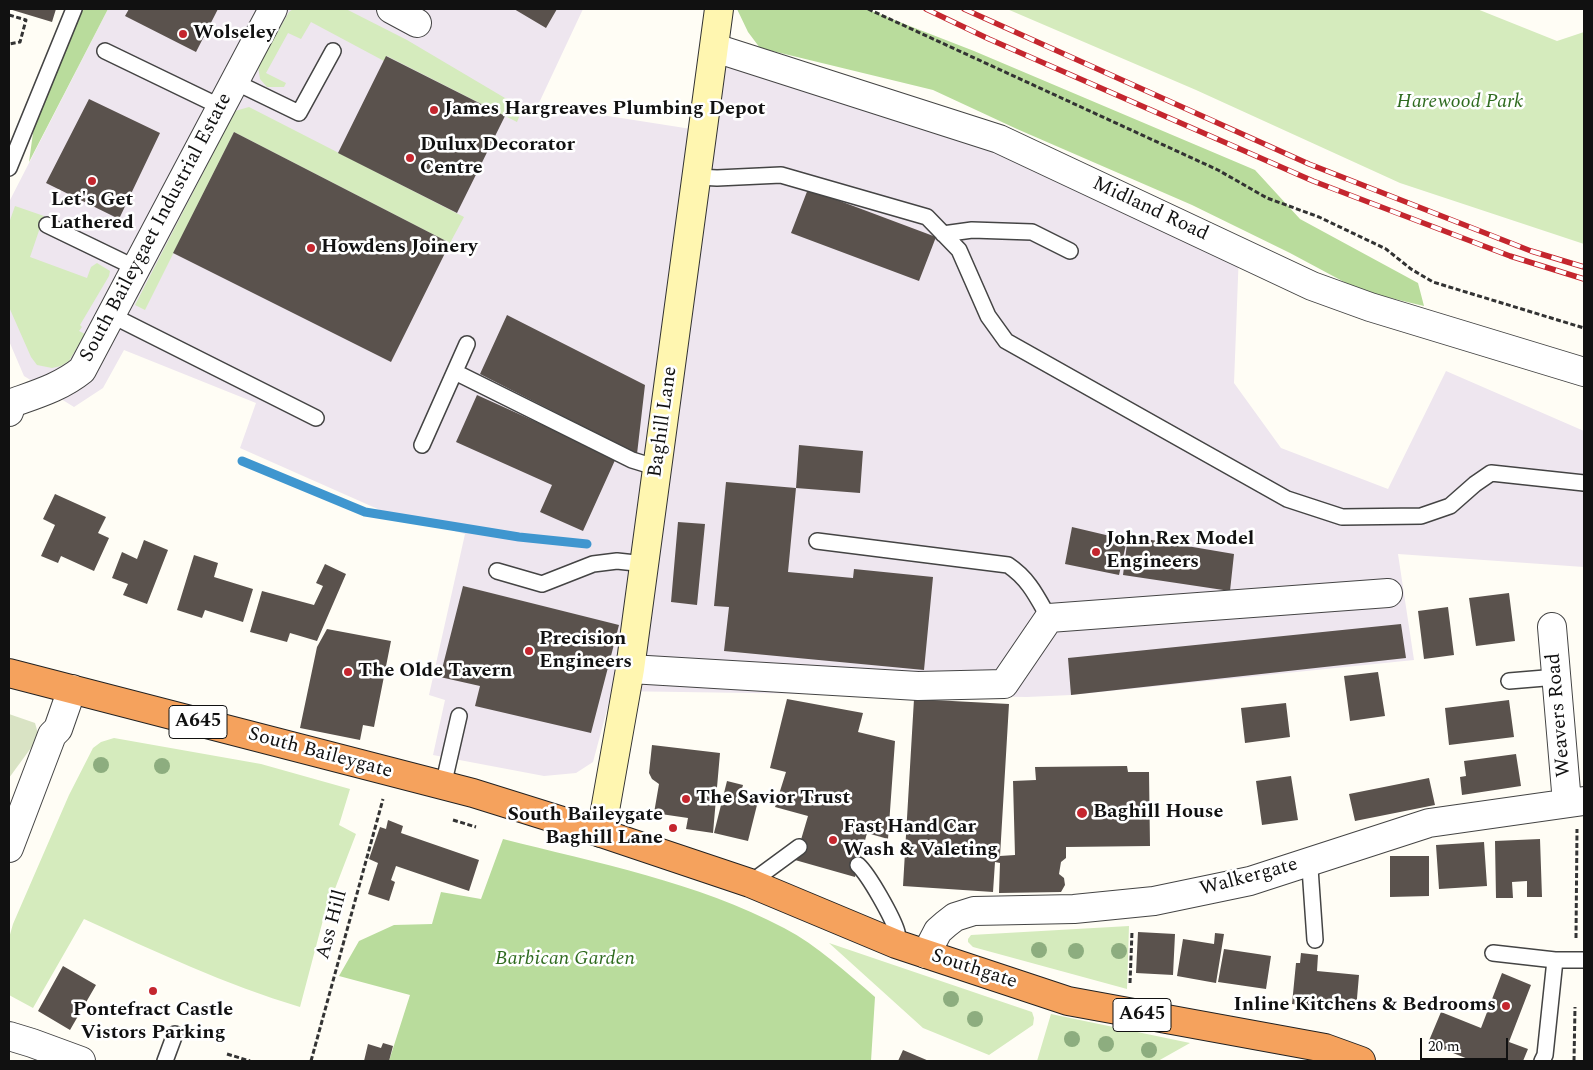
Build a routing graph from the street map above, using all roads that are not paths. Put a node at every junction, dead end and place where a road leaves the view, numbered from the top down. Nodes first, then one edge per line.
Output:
1 (74, 9) edge
2 (273, 9) edge
3 (391, 9) edge
4 (719, 9) edge
5 (417, 23) dead end
6 (715, 48) junction
7 (105, 51) dead end
8 (333, 51) dead end
9 (235, 82) junction
10 (221, 107) junction
11 (9, 168) edge
12 (698, 177) junction
13 (47, 225) dead end
14 (943, 234) junction
15 (1070, 251) dead end
16 (136, 268) junction
17 (111, 315) junction
18 (467, 344) dead end
19 (455, 372) junction
20 (1584, 372) edge
21 (10, 402) edge
22 (316, 418) dead end
23 (422, 445) dead end
24 (658, 468) junction
25 (1584, 483) edge
26 (817, 541) dead end
27 (645, 564) junction
28 (497, 571) dead end
29 (1388, 593) dead end
30 (1049, 618) junction
31 (1552, 627) dead end
32 (630, 669) junction
33 (9, 673) edge
34 (1557, 677) junction
35 (1509, 681) dead end
36 (72, 689) junction
37 (459, 716) dead end
38 (443, 786) junction
39 (1576, 802) edge
40 (601, 833) junction
41 (799, 847) dead end
42 (9, 848) edge
43 (1306, 863) junction
44 (858, 865) dead end
45 (750, 884) junction
46 (1315, 940) dead end
47 (896, 944) junction
48 (1492, 953) dead end
49 (926, 954) junction
50 (1555, 960) junction
51 (1584, 960) edge
52 (175, 1034) dead end
53 (9, 1036) edge
54 (81, 1061) edge
55 (165, 1061) edge
56 (1360, 1061) edge
57 (1542, 1061) edge

1 - 11 lane
2 - 9 street, South Baileygaet Industrial Estate
3 - 5 street
4 - 6 street, Baghill Lane
6 - 12 street, Baghill Lane
6 - 20 street, Midland Road
7 - 10 lane
8 - 9 lane
9 - 10 street, South Baileygaet Industrial Estate
10 - 16 street, South Baileygaet Industrial Estate
12 - 14 lane
12 - 24 street, Baghill Lane
13 - 16 lane
14 - 15 lane
14 - 25 lane
16 - 17 street, South Baileygaet Industrial Estate
17 - 21 street, South Baileygaet Industrial Estate
17 - 22 lane
18 - 19 lane
19 - 23 lane
19 - 24 lane
24 - 27 street, Baghill Lane
26 - 30 lane
27 - 28 lane
27 - 32 street, Baghill Lane
29 - 30 street
30 - 32 street
31 - 34 street, Weavers Road
32 - 40 street, Baghill Lane
33 - 36 highway, South Baileygate / A645
34 - 35 lane
34 - 39 street, Weavers Road
36 - 38 highway, South Baileygate / A645
36 - 42 street
37 - 38 lane
38 - 40 highway, South Baileygate / A645
39 - 43 street, Walkergate
40 - 45 highway, Southgate / A645
41 - 45 lane
43 - 46 lane
43 - 49 street, Walkergate
44 - 47 lane
45 - 47 highway, Southgate / A645
47 - 49 highway, Southgate / A645
48 - 50 lane
49 - 56 highway, Southgate / A645
50 - 51 lane
50 - 57 lane
52 - 55 lane
53 - 54 street

